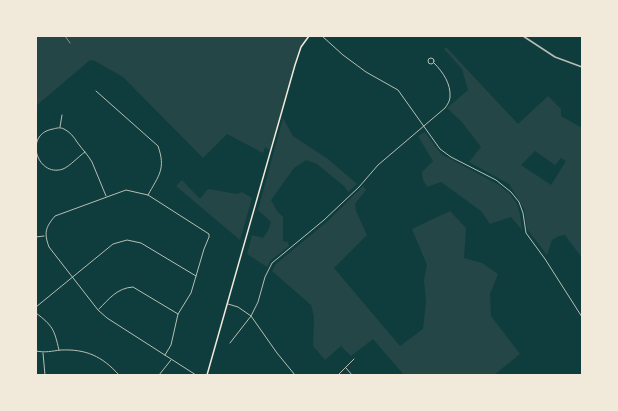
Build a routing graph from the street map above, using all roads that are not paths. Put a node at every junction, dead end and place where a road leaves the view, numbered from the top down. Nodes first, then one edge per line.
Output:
1 (309, 36) edge
2 (322, 36) edge
3 (523, 36) edge
4 (434, 63) dead end
5 (582, 67) edge
6 (96, 91) dead end
7 (62, 114) dead end
8 (424, 126) junction
9 (60, 128) junction
10 (85, 152) junction
11 (148, 195) junction
12 (106, 197) junction
13 (45, 236) junction
14 (36, 237) edge
15 (196, 276) junction
16 (72, 277) junction
17 (228, 304) junction
18 (36, 307) edge
19 (98, 310) junction
20 (36, 313) edge
21 (178, 314) junction
22 (251, 316) junction
23 (582, 317) edge
24 (230, 343) dead end
25 (59, 350) junction
26 (36, 351) edge
27 (42, 353) junction
28 (165, 355) junction
29 (172, 359) junction
30 (354, 359) dead end
31 (346, 368) junction
32 (45, 375) edge
33 (119, 375) edge
34 (159, 375) edge
35 (196, 375) edge
36 (207, 375) edge
37 (295, 375) edge
38 (338, 375) edge
39 (352, 375) edge

1 - 17 main road
2 - 8 street
3 - 5 street
4 - 8 street
6 - 11 street
7 - 9 street
8 - 22 street
8 - 23 street
9 - 10 street
9 - 10 street
10 - 12 street
11 - 12 street
11 - 15 street
12 - 13 street
13 - 14 street
13 - 16 street
15 - 16 street
15 - 21 street
16 - 18 street
16 - 19 street
17 - 22 street
17 - 36 main road
19 - 21 street
19 - 28 street
20 - 25 street
21 - 28 street
22 - 24 street
22 - 37 street
25 - 27 street
25 - 33 street
26 - 27 street
27 - 32 street
28 - 29 street
29 - 34 street
29 - 35 street
30 - 31 street
31 - 38 street
31 - 39 street

